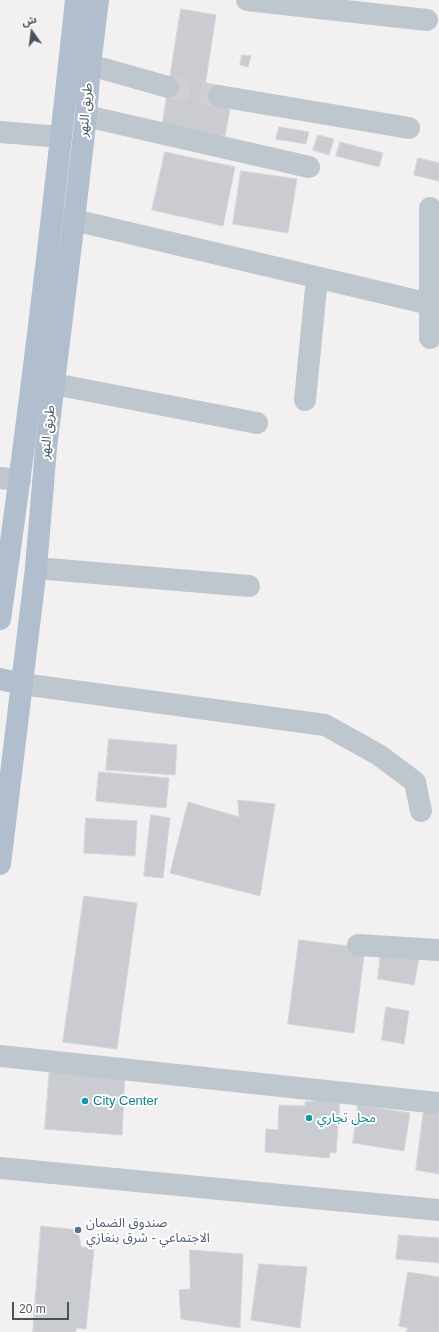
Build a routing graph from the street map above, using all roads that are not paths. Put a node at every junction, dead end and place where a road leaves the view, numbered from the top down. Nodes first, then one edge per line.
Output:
1 (76, 0) edge
2 (98, 0) edge
3 (247, 0) edge
4 (427, 20) dead end
5 (90, 65) junction
6 (168, 87) tunnel mouth
7 (219, 96) tunnel mouth
8 (86, 116) junction
9 (409, 128) dead end
10 (0, 132) edge
11 (61, 137) junction
12 (309, 167) dead end
13 (430, 208) dead end
14 (74, 220) junction
15 (317, 278) junction
16 (430, 304) junction
17 (430, 338) dead end
18 (54, 384) junction
19 (305, 400) dead end
20 (257, 423) dead end
21 (10, 479) edge
22 (36, 568) junction
23 (249, 586) dead end
24 (0, 618) edge
25 (0, 679) edge
26 (22, 684) junction
27 (421, 811) dead end
28 (0, 864) edge
29 (358, 945) dead end
30 (439, 950) edge
31 (0, 1056) edge
32 (439, 1103) edge
33 (0, 1168) edge
34 (439, 1210) edge

1 - 11 main road, طريق النهر
2 - 5 main road, طريق النهر
3 - 4 street
5 - 6 street
5 - 8 main road, طريق النهر
7 - 9 street
8 - 12 street
8 - 14 main road, طريق النهر
10 - 11 street
11 - 21 main road, طريق النهر
13 - 16 street
14 - 15 street
14 - 18 main road, طريق النهر
15 - 16 street
15 - 19 street
16 - 17 street
18 - 20 street
18 - 22 main road, طريق النهر
21 - 24 main road, طريق النهر
22 - 23 street
22 - 26 main road, طريق النهر
25 - 26 main road
26 - 27 street
26 - 28 main road, طريق النهر
29 - 30 street
31 - 32 street
33 - 34 street

